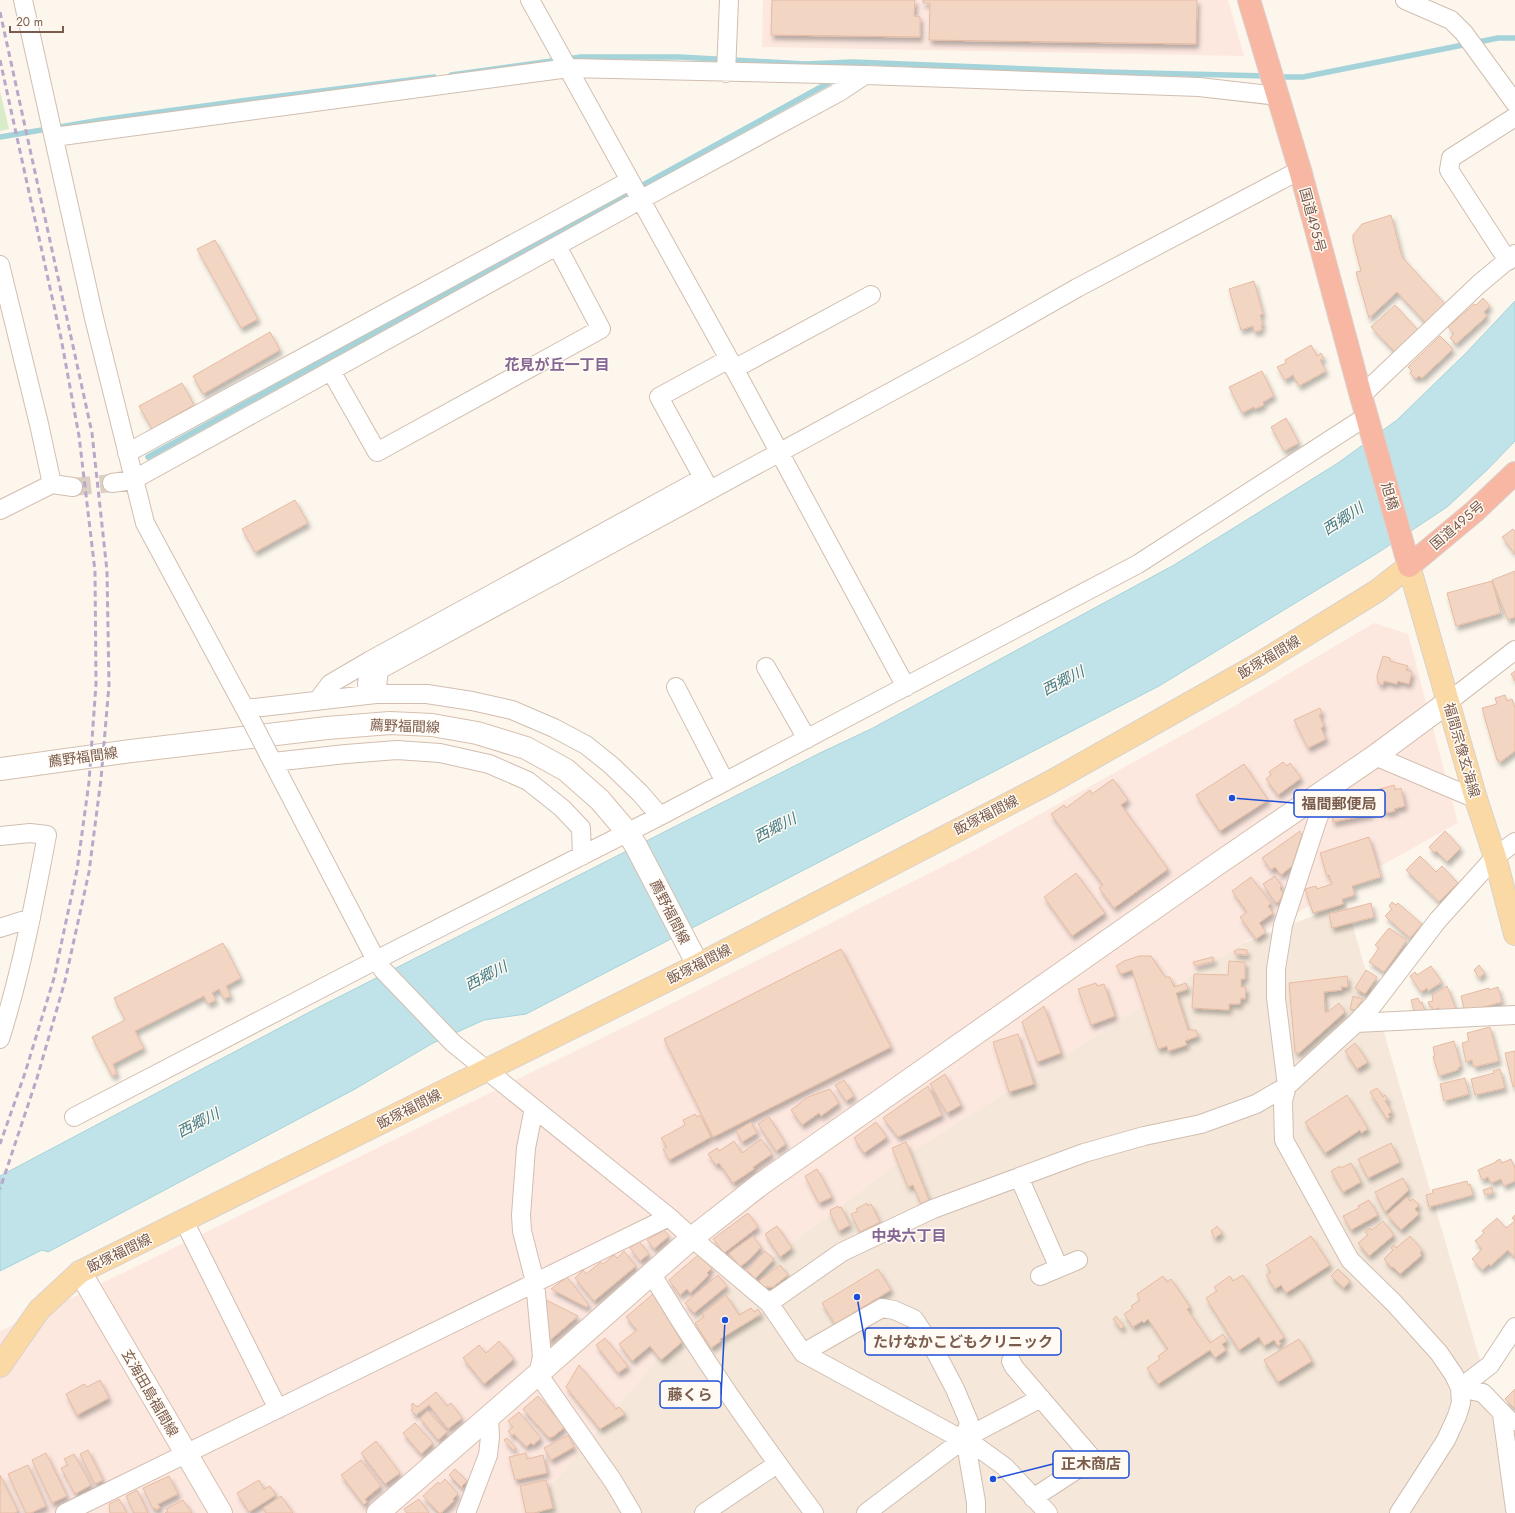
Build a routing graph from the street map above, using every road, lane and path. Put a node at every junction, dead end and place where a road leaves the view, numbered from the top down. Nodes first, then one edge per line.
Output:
1 (24, 0) edge
2 (530, 0) edge
3 (729, 0) edge
4 (1249, 0) edge
5 (1405, 0) edge
6 (569, 68) junction
7 (726, 73) junction
8 (865, 75) junction
9 (1278, 96) junction
10 (1515, 103) edge
11 (1515, 117) edge
12 (54, 135) junction
13 (1300, 170) junction
14 (629, 181) junction
15 (640, 200) junction
16 (557, 246) junction
17 (1511, 257) edge
18 (0, 265) edge
19 (871, 294) dead end
20 (732, 364) junction
21 (331, 371) junction
22 (1364, 406) junction
23 (1374, 440) joint
24 (127, 452) junction
25 (778, 452) junction
26 (1515, 473) edge
27 (133, 480) junction
28 (112, 483) tunnel mouth
29 (52, 484) junction
30 (706, 484) junction
31 (73, 486) tunnel mouth
32 (0, 510) edge
33 (1408, 559) junction
34 (1515, 650) edge
35 (371, 660) junction
36 (766, 667) dead end
37 (676, 687) dead end
38 (906, 687) junction
39 (371, 694) junction
40 (318, 700) junction
41 (1448, 702) junction
42 (248, 715) junction
43 (807, 739) junction
44 (1375, 756) junction
45 (271, 758) junction
46 (0, 769) edge
47 (725, 782) junction
48 (1331, 785) junction
49 (1476, 799) junction
50 (660, 816) junction
51 (0, 836) edge
52 (632, 840) junction
53 (1515, 842) edge
54 (582, 856) junction
55 (1495, 858) junction
56 (31, 918) junction
57 (0, 928) edge
58 (1515, 934) edge
59 (698, 964) junction
60 (380, 965) junction
61 (1515, 1015) edge
62 (3, 1019) edge
63 (1356, 1023) junction
64 (0, 1039) edge
65 (487, 1070) junction
66 (1287, 1086) junction
67 (534, 1108) junction
68 (74, 1117) dead end
69 (1020, 1177) junction
70 (669, 1217) junction
71 (184, 1221) junction
72 (692, 1238) junction
73 (1078, 1260) dead end
74 (1059, 1268) junction
75 (80, 1272) junction
76 (651, 1273) junction
77 (1040, 1276) dead end
78 (535, 1282) junction
79 (769, 1303) junction
80 (1515, 1327) edge
81 (803, 1353) junction
82 (1011, 1361) dead end
83 (0, 1366) edge
84 (538, 1374) junction
85 (1460, 1388) junction
86 (1041, 1398) junction
87 (278, 1409) junction
88 (1502, 1414) junction
89 (489, 1417) junction
90 (1515, 1427) edge
91 (965, 1438) junction
92 (186, 1454) junction
93 (777, 1464) junction
94 (1033, 1498) junction
95 (1515, 1509) edge
96 (65, 1513) edge
97 (221, 1513) edge
98 (378, 1513) edge
99 (466, 1513) edge
100 (632, 1513) edge
101 (704, 1513) edge
102 (814, 1513) edge
103 (866, 1513) edge
104 (976, 1513) edge
105 (1048, 1513) edge
106 (1400, 1513) edge

1 - 12 street
2 - 6 street
3 - 7 street
4 - 9 highway, 国道495号
5 - 10 street
6 - 7 street
6 - 12 street
6 - 14 street
7 - 8 street
8 - 9 street
8 - 15 street
9 - 13 highway, 国道495号
11 - 17 street
12 - 24 street
13 - 22 highway, 国道495号
13 - 25 street
14 - 15 street
14 - 24 street
15 - 16 street
15 - 20 street
16 - 21 street
16 - 21 street
17 - 22 street
18 - 29 street
19 - 20 street
20 - 25 street
20 - 30 street
21 - 27 street
22 - 23 highway, 国道495号
22 - 38 street
23 - 33 highway, 旭橋
24 - 27 street
25 - 30 street
25 - 38 street
26 - 33 highway, 国道495号
27 - 28 street
27 - 42 street
29 - 31 street
29 - 32 street
30 - 35 street
30 - 39 street
33 - 41 main road, 福間宗像玄海線
33 - 59 main road, 飯塚福間線
34 - 41 street
35 - 39 street
35 - 40 street
36 - 43 street
37 - 47 street
38 - 43 street
39 - 40 street
39 - 50 street
40 - 42 street
41 - 44 street
41 - 49 main road, 福間宗像玄海線
42 - 45 street, bridge
43 - 47 street
44 - 48 street
44 - 49 street
45 - 54 street
45 - 60 street
46 - 52 street, 薦野福間線
47 - 50 street
48 - 66 street
48 - 72 street
49 - 55 main road, 福間宗像玄海線
50 - 52 street
51 - 56 street
52 - 54 street
52 - 59 street, 薦野福間線
53 - 55 street
54 - 60 street
55 - 58 main road, 福間宗像玄海線
55 - 63 street
56 - 57 street
56 - 62 street
59 - 65 main road, 飯塚福間線
60 - 65 street
60 - 68 street
61 - 63 street
62 - 64 street
63 - 66 street
65 - 67 street
65 - 71 main road, 飯塚福間線
66 - 69 street
66 - 85 street
67 - 70 street
67 - 78 street
69 - 74 street
69 - 79 street
70 - 72 street
70 - 78 street
71 - 75 main road, 飯塚福間線
71 - 87 street
72 - 76 street
72 - 79 street
73 - 74 street
74 - 77 street
75 - 83 main road, 飯塚福間線
75 - 92 street, 玄海田島福間線
76 - 84 street
76 - 93 street
78 - 84 street
78 - 87 street
79 - 81 street
80 - 85 street
81 - 91 street
81 - 91 street
82 - 86 street
84 - 89 street
84 - 100 street
85 - 88 street
85 - 106 street
86 - 91 street
86 - 94 street
87 - 92 street
88 - 90 street
88 - 95 street
89 - 98 street
89 - 99 street
91 - 94 street
91 - 103 street
91 - 104 street
92 - 96 street
92 - 97 street, 玄海田島福間線
93 - 101 street
93 - 102 street
94 - 105 street

